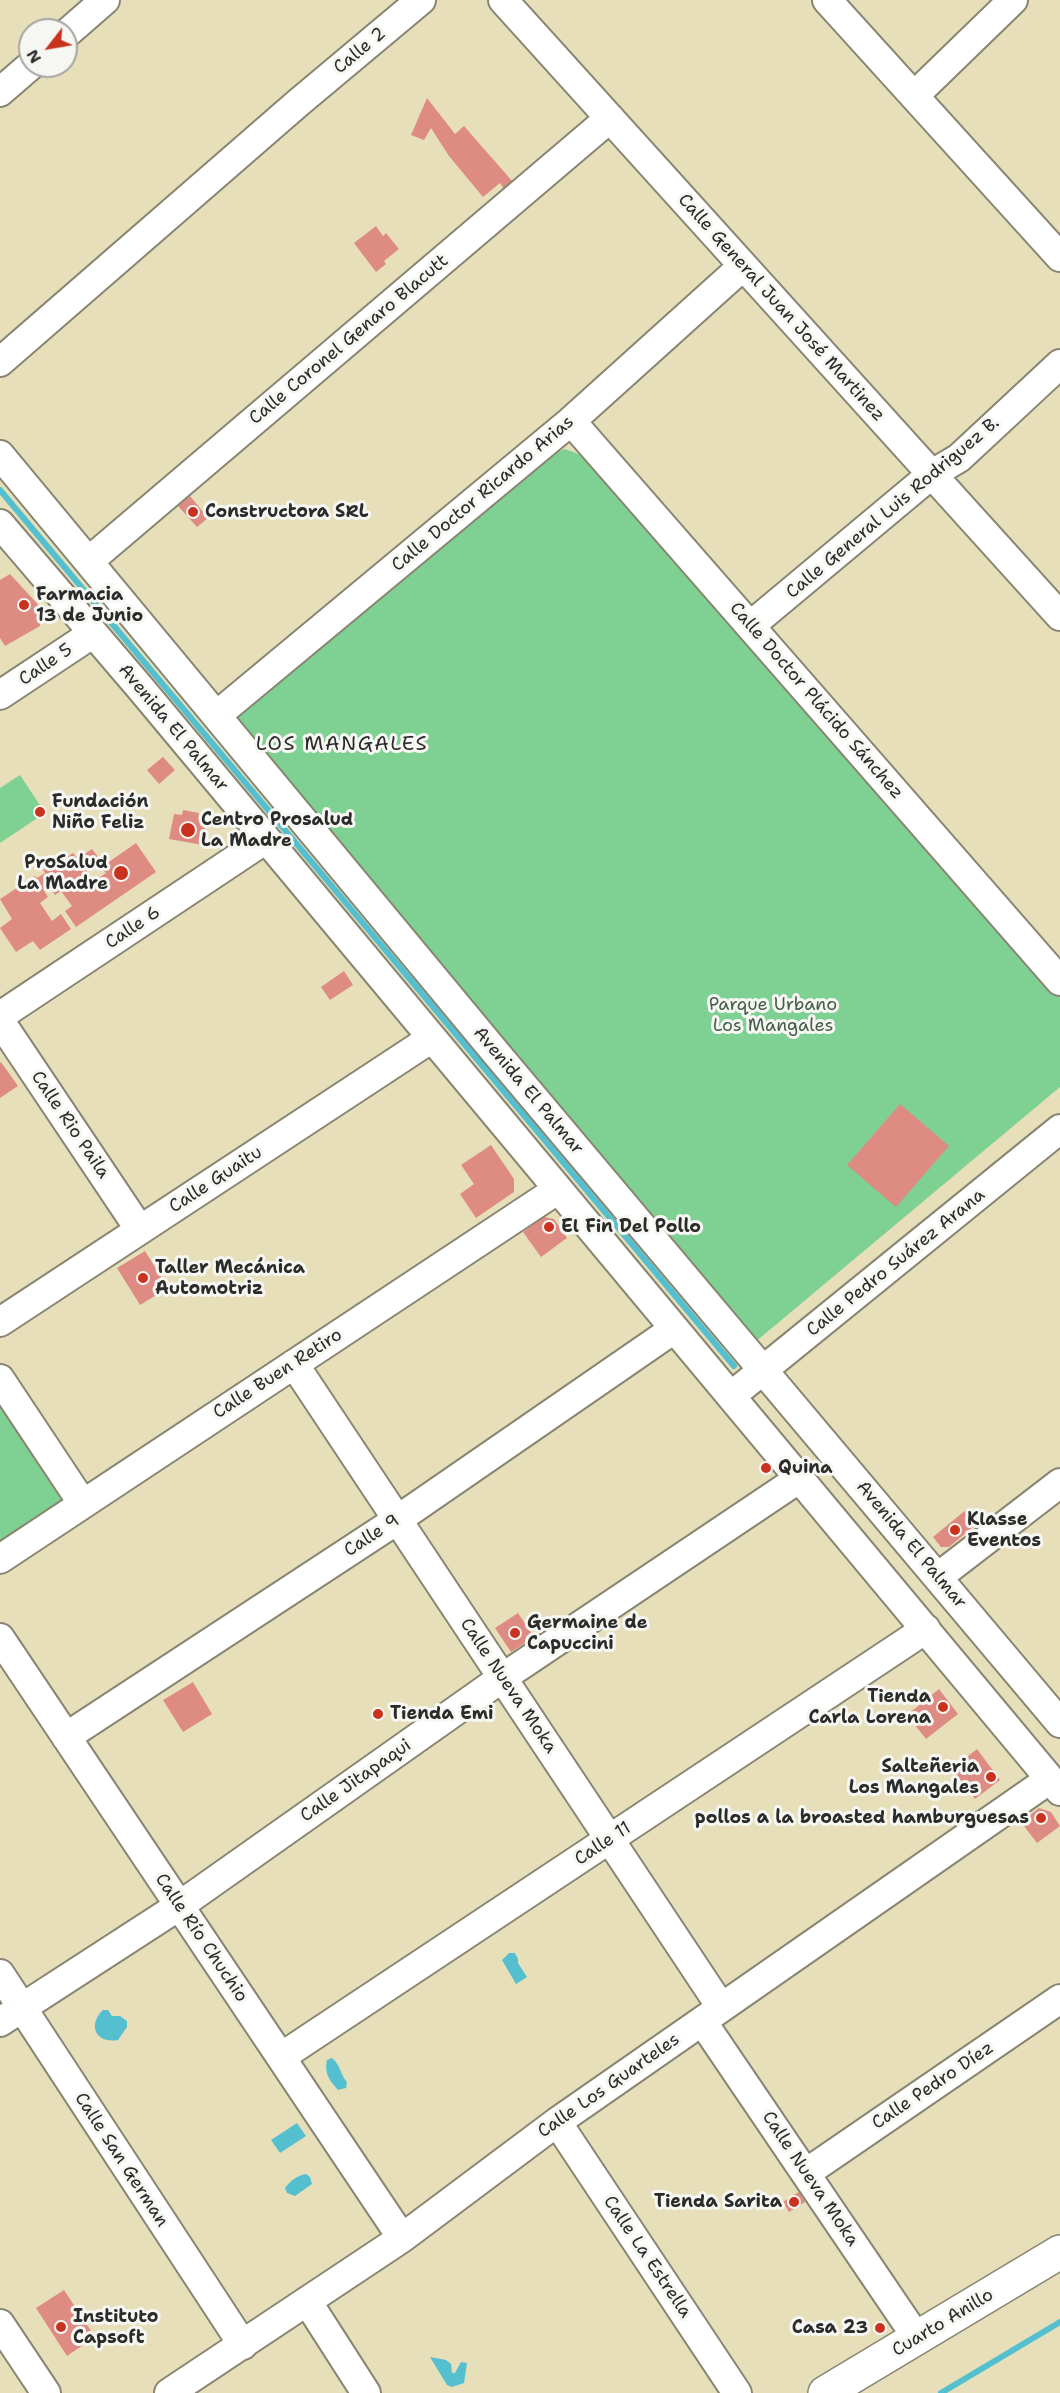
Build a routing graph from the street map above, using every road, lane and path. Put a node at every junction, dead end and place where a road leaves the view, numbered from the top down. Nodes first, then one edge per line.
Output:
1 (105, 0) edge
2 (421, 0) edge
3 (503, 0) edge
4 (827, 0) edge
5 (1013, 0) edge
6 (78, 24) edge
7 (18, 76) edge
8 (0, 92) edge
9 (914, 96) junction
10 (610, 118) junction
11 (1059, 253) edge
12 (743, 266) junction
13 (0, 362) edge
14 (1060, 364) edge
15 (571, 421) junction
16 (0, 455) edge
17 (932, 474) junction
18 (0, 524) edge
19 (88, 561) junction
20 (1060, 616) edge
21 (750, 626) junction
22 (92, 634) junction
23 (158, 677) junction
24 (0, 696) edge
25 (217, 715) junction
26 (266, 839) junction
27 (1060, 981) edge
28 (0, 1016) edge
29 (0, 1021) edge
30 (432, 1038) junction
31 (480, 1065) junction
32 (1060, 1130) edge
33 (557, 1190) junction
34 (140, 1230) junction
35 (0, 1322) edge
36 (674, 1329) junction
37 (294, 1364) junction
38 (764, 1370) junction
39 (0, 1379) edge
40 (731, 1396) junction
41 (800, 1478) junction
42 (1060, 1483) edge
43 (83, 1504) junction
44 (397, 1520) junction
45 (0, 1559) edge
46 (938, 1577) junction
47 (926, 1629) junction
48 (0, 1638) edge
49 (502, 1678) junction
50 (1060, 1723) edge
51 (66, 1737) junction
52 (1055, 1785) edge
53 (610, 1840) junction
54 (179, 1906) junction
55 (0, 1974) edge
56 (1060, 1999) edge
57 (711, 2014) junction
58 (11, 2015) edge
59 (280, 2058) junction
60 (556, 2122) junction
61 (806, 2173) junction
62 (402, 2238) junction
63 (1060, 2252) edge
64 (307, 2301) junction
65 (0, 2324) edge
66 (917, 2338) junction
67 (243, 2345) junction
68 (45, 2393) edge
69 (169, 2393) edge
70 (366, 2393) edge
71 (737, 2393) edge
72 (825, 2393) edge

1 - 6 street
2 - 13 street, Calle 2
3 - 10 street, Calle General Juan José Martinez
4 - 9 street
5 - 9 street
7 - 8 street
9 - 11 street
10 - 12 street, Calle General Juan José Martinez
10 - 19 street, Calle Coronel Genaro Blacutt
12 - 15 street, Calle Doctor Ricardo Arias
12 - 17 street, Calle General Juan José Martinez
14 - 17 street, Calle General Luis Rodriguez B.
15 - 21 street, Calle Doctor Plácido Sánchez
15 - 25 street, Calle Doctor Ricardo Arias
16 - 19 street, Avenida El Palmar
17 - 20 street, Calle General Juan José Martinez
17 - 21 street, Calle General Luis Rodriguez B.
18 - 22 street, Avenida El Palmar
19 - 23 street, Avenida El Palmar
21 - 27 street, Calle Doctor Plácido Sánchez
22 - 23 street, Avenida El Palmar
22 - 24 street, Calle 5
23 - 25 street, Avenida El Palmar
23 - 26 street, Avenida El Palmar
25 - 31 street, Avenida El Palmar
26 - 28 street, Calle 6
26 - 30 street, Avenida El Palmar
29 - 34 street, Calle Rio Paila
30 - 31 street, Avenida El Palmar
30 - 34 street, Calle Guaitu
31 - 33 street, Avenida El Palmar
31 - 38 street, Avenida El Palmar
32 - 38 street, Calle Pedro Suárez Arana
33 - 36 street, Avenida El Palmar
33 - 37 street, Calle Buen Retiro
34 - 35 street, Calle Guaitu
36 - 40 street, Avenida El Palmar
36 - 44 street, Calle 9
37 - 43 street, Calle Buen Retiro
37 - 44 street, Calle Nueva Moka
38 - 40 street, Calle Pedro Suárez Arana
38 - 46 street, Avenida El Palmar
39 - 43 street
40 - 41 street, Avenida El Palmar
41 - 47 street, Avenida El Palmar
41 - 49 street, Calle Jitapaqui
42 - 46 street
43 - 45 street, Calle Buen Retiro
44 - 49 street, Calle Nueva Moka
44 - 51 street, Calle 9
46 - 50 street, Avenida El Palmar
47 - 52 street, Avenida El Palmar
47 - 53 street, Calle 11
48 - 51 street, Calle Río Chuchio
49 - 53 street, Calle Nueva Moka
49 - 54 street, Calle Jitapaqui
51 - 54 street, Calle Río Chuchio
52 - 57 street, Calle Los Guarteles
53 - 57 street, Calle Nueva Moka
53 - 59 street, Calle 11
54 - 58 street, Calle Jitapaqui
54 - 59 street, Calle Río Chuchio
55 - 58 street, Calle San German
56 - 61 street, Calle Pedro Díez
57 - 60 street, Calle Los Guarteles
57 - 61 street, Calle Nueva Moka
58 - 67 street, Calle San German
59 - 62 street, Calle Río Chuchio
60 - 62 street, Calle Los Guarteles
60 - 71 street, Calle La Estrella
61 - 66 street, Calle Nueva Moka
62 - 64 street, Calle Los Guarteles
63 - 66 highway, Cuarto Anillo
64 - 67 street, Calle Los Guarteles
64 - 70 street
65 - 68 street
66 - 72 highway, Cuarto Anillo
67 - 69 street, Calle Los Guarteles

